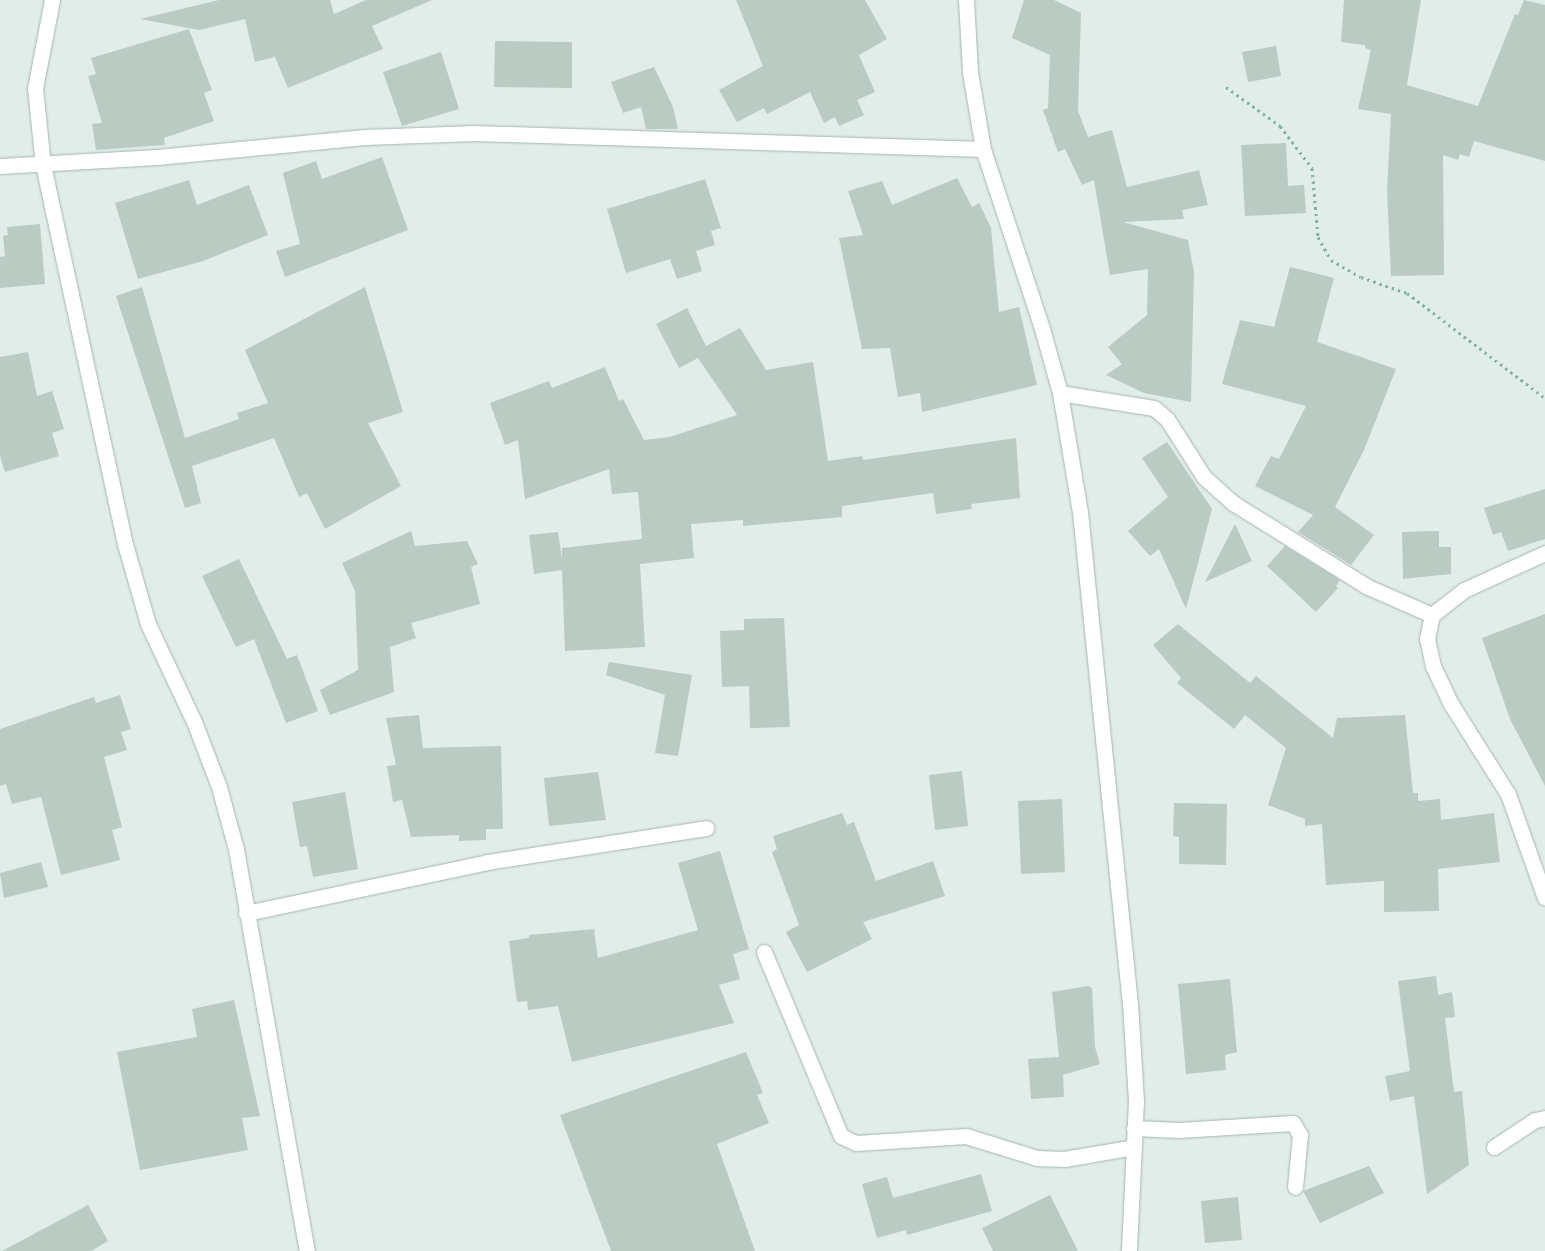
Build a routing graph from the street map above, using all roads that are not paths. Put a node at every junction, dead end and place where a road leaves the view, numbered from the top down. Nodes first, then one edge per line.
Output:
1 (52, 0) edge
2 (966, 0) edge
3 (982, 149) junction
4 (43, 164) junction
5 (0, 166) edge
6 (1060, 393) junction
7 (1545, 553) edge
8 (1432, 615) junction
9 (706, 828) dead end
10 (1545, 898) edge
11 (246, 913) junction
12 (764, 952) dead end
13 (1545, 1118) edge
14 (1134, 1128) junction
15 (1134, 1147) junction
16 (1494, 1147) dead end
17 (1295, 1187) dead end
18 (306, 1251) edge
19 (1129, 1251) edge

1 - 4 street
2 - 3 street
3 - 4 street
3 - 6 street
4 - 5 street
4 - 11 street
6 - 8 street
6 - 14 street
7 - 8 street
8 - 10 street
9 - 11 street
11 - 18 street
12 - 15 street
13 - 16 street
14 - 15 street
14 - 17 street
15 - 19 street

